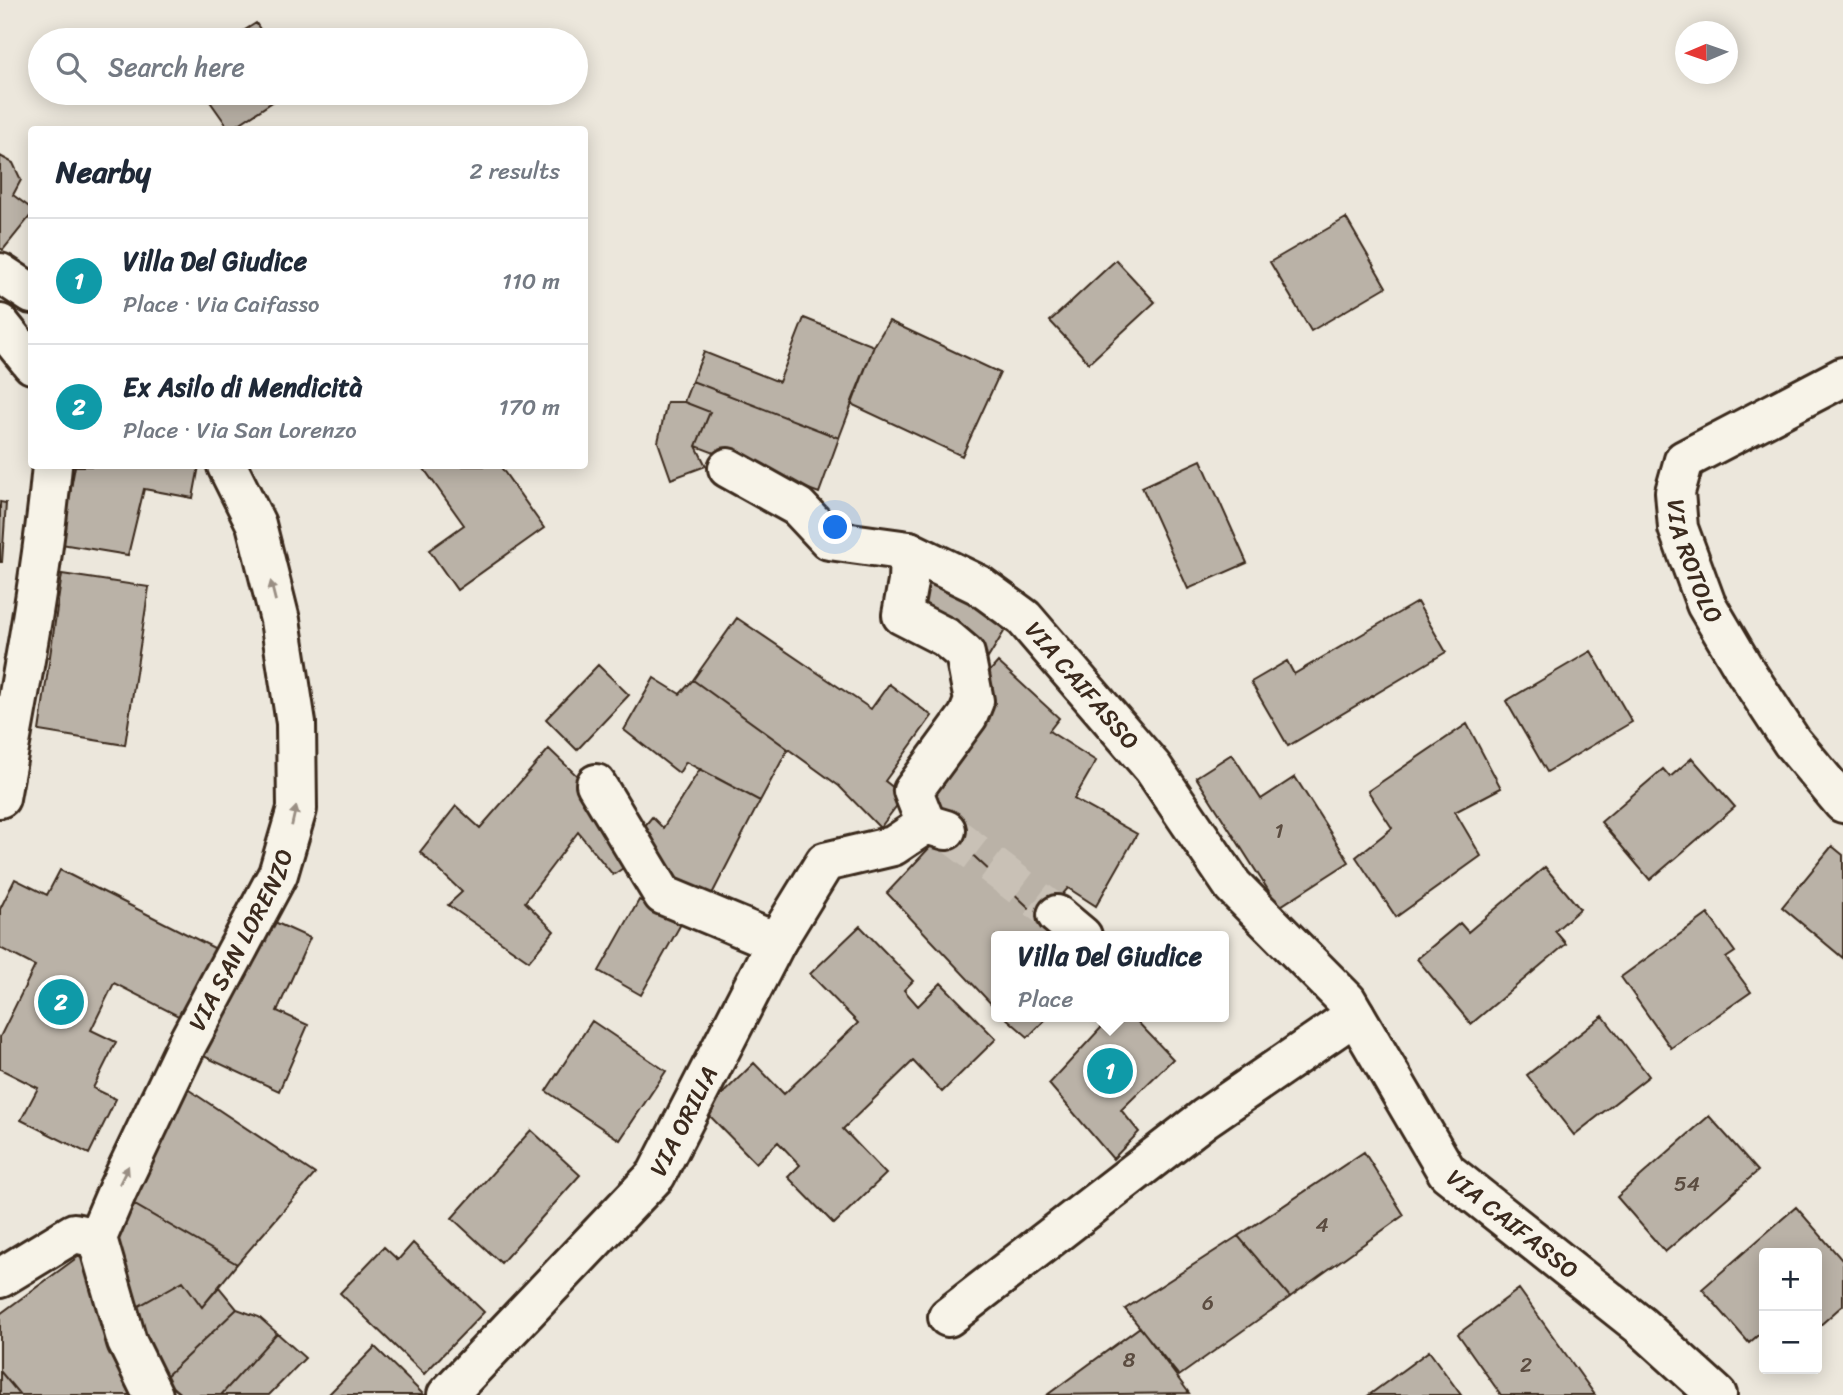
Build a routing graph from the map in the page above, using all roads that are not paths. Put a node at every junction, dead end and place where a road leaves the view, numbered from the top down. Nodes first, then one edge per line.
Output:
1 (0, 274) edge
2 (28, 292) edge
3 (0, 324) edge
4 (28, 359) edge
5 (1843, 377) edge
6 (728, 468) dead end
7 (52, 469) edge
8 (228, 469) edge
9 (909, 551) junction
10 (2, 779) edge
11 (596, 784) dead end
12 (1843, 803) edge
13 (776, 942) junction
14 (1355, 1015) junction
15 (97, 1238) junction
16 (0, 1278) edge
17 (948, 1317) dead end
18 (153, 1395) edge
19 (447, 1395) edge
20 (1717, 1395) edge

1 - 2 street
3 - 4 street
5 - 12 street, VIA ROTOLO
6 - 9 street, VIA CAIFASSO
7 - 10 street
15 -> 8 street, VIA SAN LORENZO
9 - 13 street, VIA ORILIA
9 - 14 street, VIA CAIFASSO
11 - 13 street
13 - 19 street, VIA ORILIA
14 - 17 street
14 - 20 street, VIA CAIFASSO
15 - 16 street
15 - 18 street

